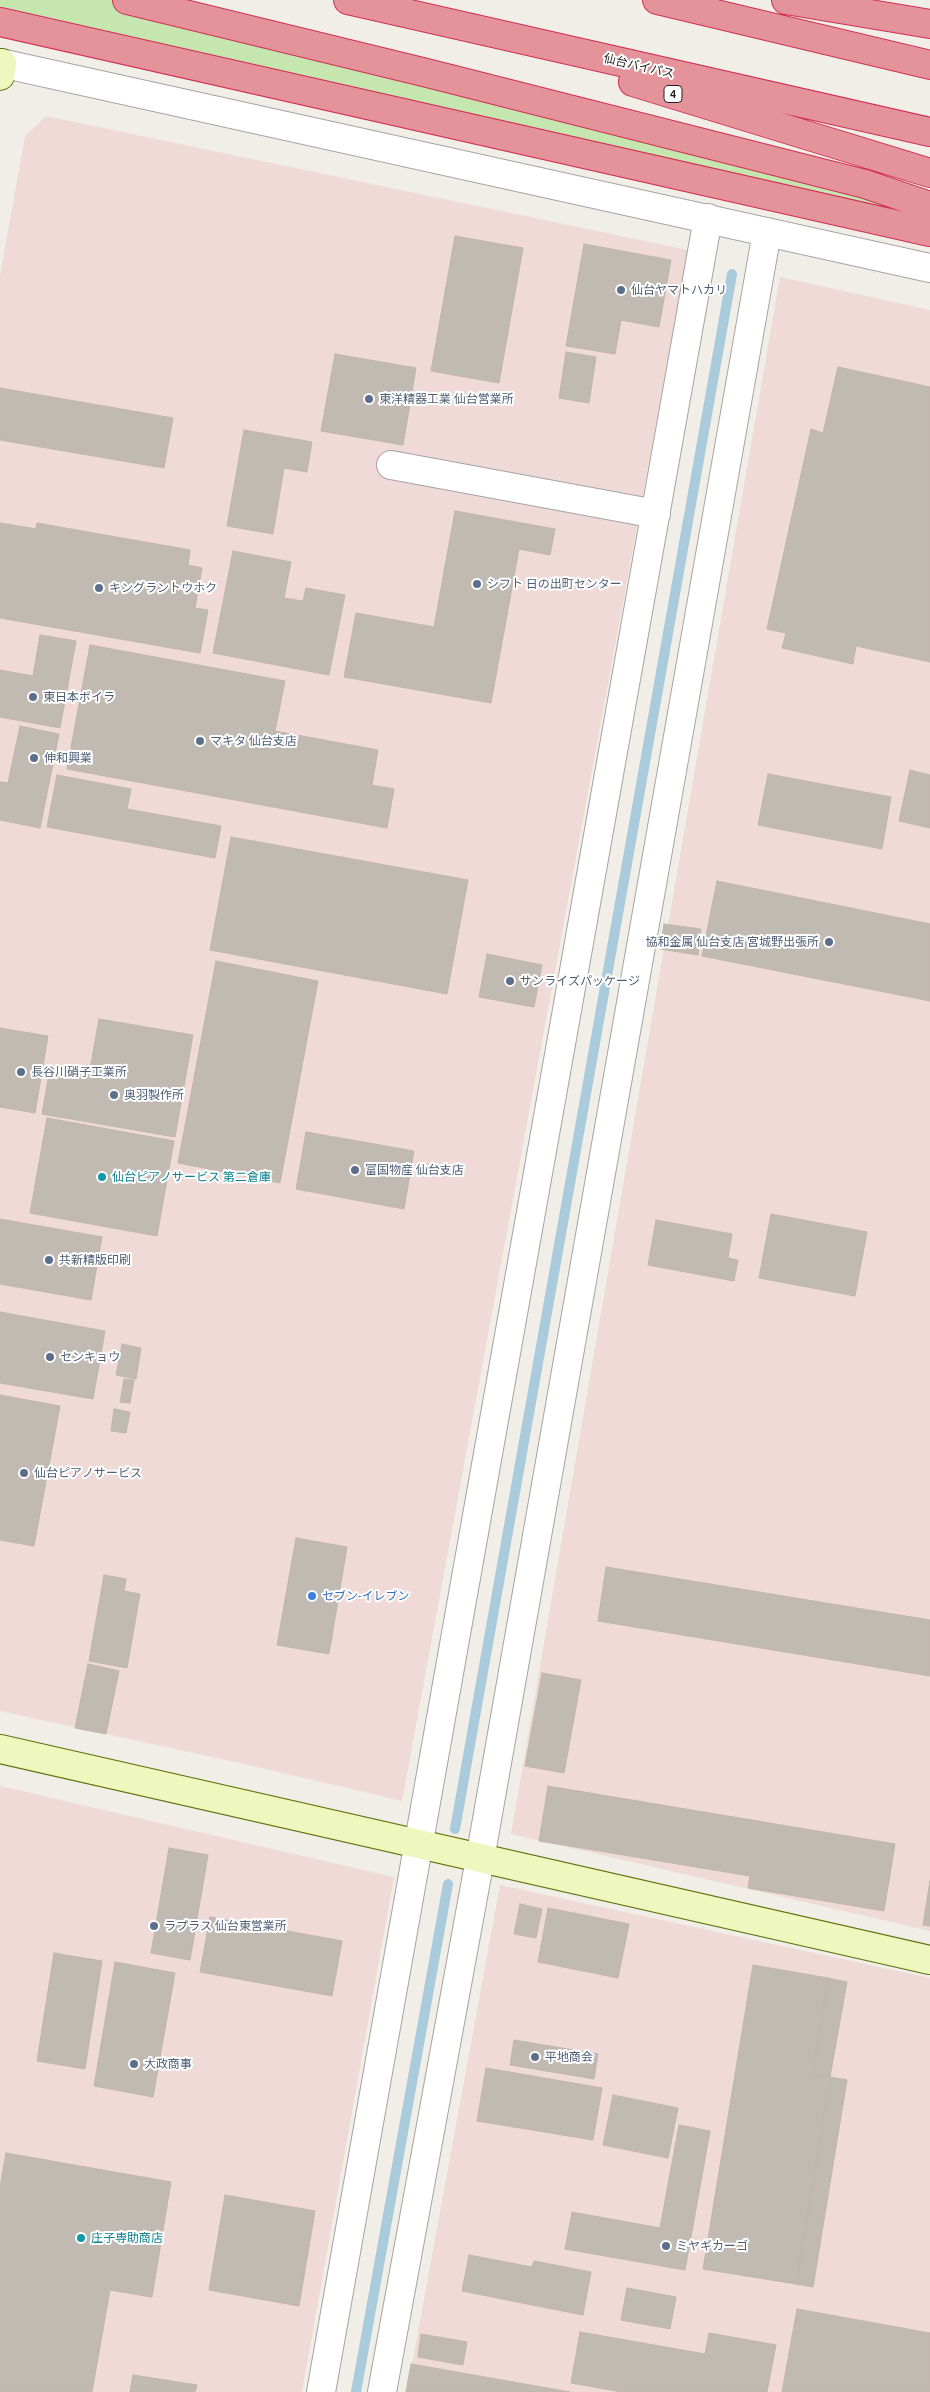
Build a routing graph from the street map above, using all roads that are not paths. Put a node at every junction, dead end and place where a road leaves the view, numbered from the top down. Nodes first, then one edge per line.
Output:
1 (127, 0) edge
2 (348, 0) edge
3 (657, 0) edge
4 (786, 0) edge
5 (416, 16) junction
6 (0, 22) edge
7 (930, 24) edge
8 (930, 65) edge
9 (1, 67) edge
10 (930, 132) edge
11 (930, 173) edge
12 (930, 206) edge
13 (708, 218) junction
14 (767, 232) junction
15 (930, 232) edge
16 (930, 268) edge
17 (391, 466) dead end
18 (656, 514) junction
19 (0, 1749) edge
20 (418, 1845) junction
21 (480, 1859) junction
22 (930, 1960) edge
23 (321, 2392) edge
24 (382, 2392) edge

1 - 12 highway
2 - 5 highway, 仙台バイパス / 4
3 - 8 highway
4 - 7 highway
5 - 10 highway, 仙台バイパス / 4
5 - 11 highway, 4
6 - 15 highway
9 - 13 street
13 - 14 street
13 - 18 street
14 - 16 street
14 - 21 street
17 - 18 street
18 - 20 street
19 - 20 street
20 - 21 street
20 - 23 street
21 - 22 street
21 - 24 street

